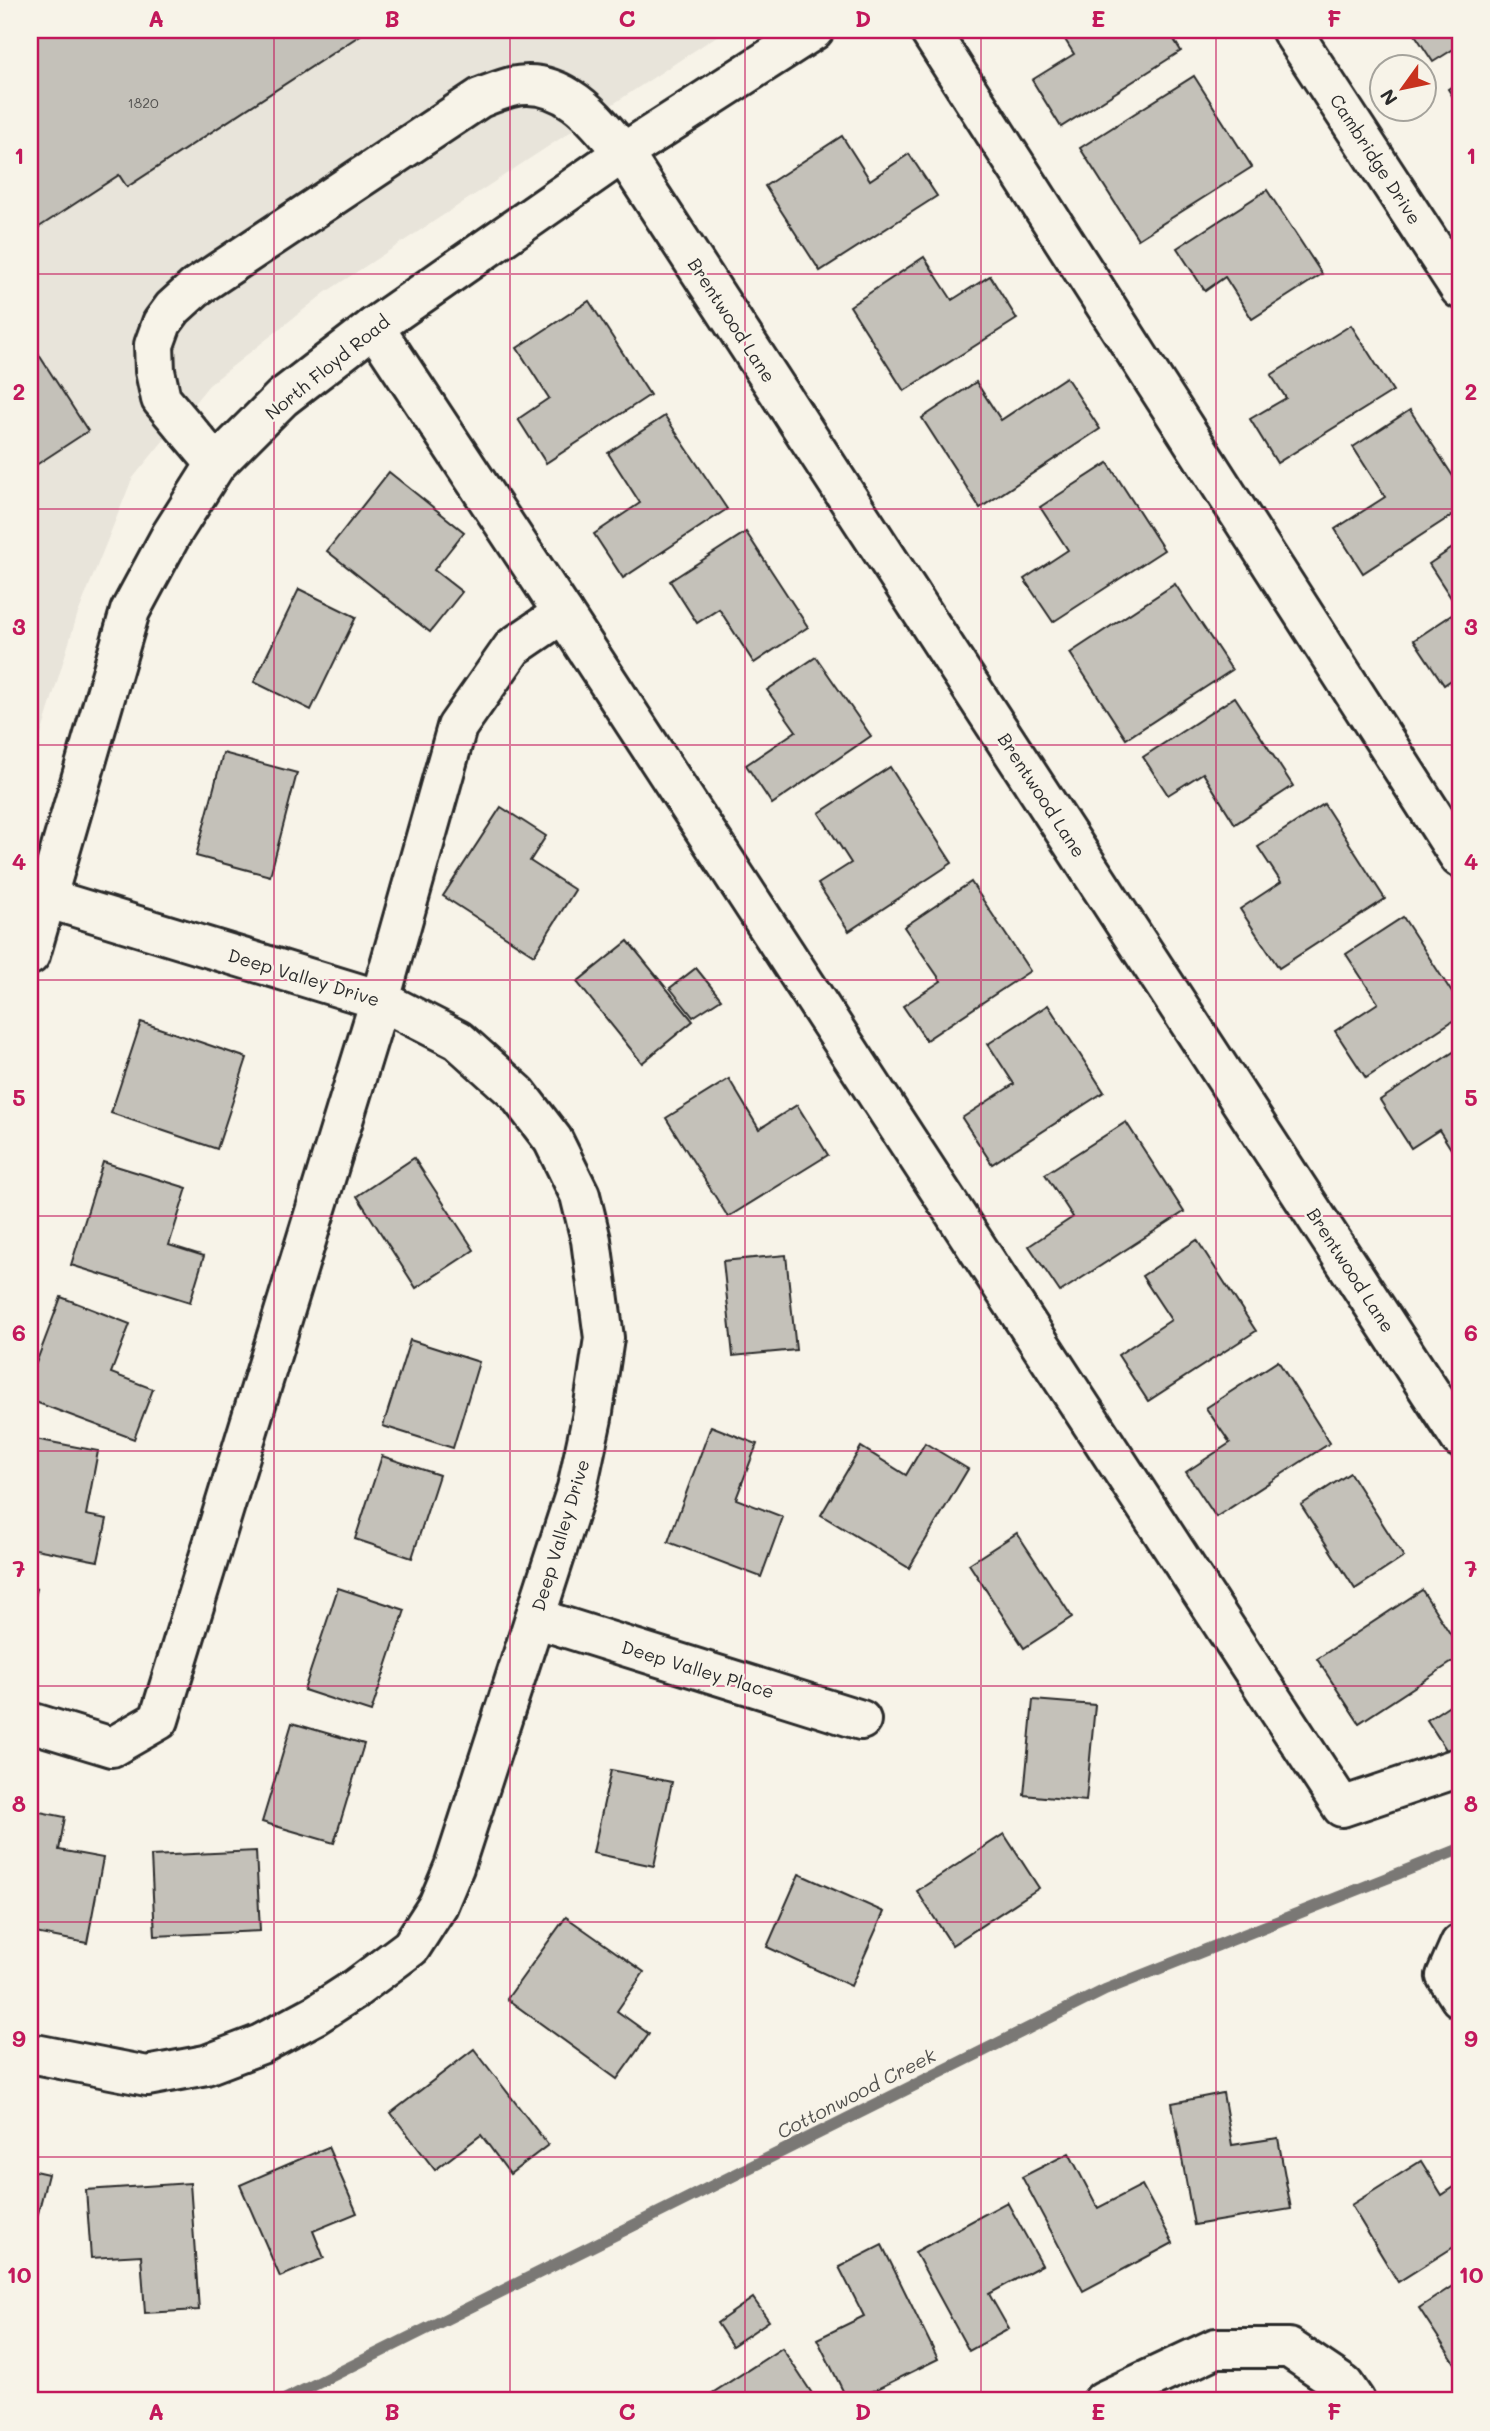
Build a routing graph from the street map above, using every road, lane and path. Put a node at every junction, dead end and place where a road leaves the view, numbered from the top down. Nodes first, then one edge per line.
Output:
1 (814, 30) edge
2 (929, 30) edge
3 (1292, 30) edge
4 (623, 153) junction
5 (1460, 289) edge
6 (374, 327) junction
7 (216, 464) junction
8 (563, 613) junction
9 (1460, 858) edge
10 (47, 898) junction
11 (30, 955) edge
12 (380, 1000) junction
13 (1460, 1438) edge
14 (535, 1618) junction
15 (861, 1720) dead end
16 (30, 1722) edge
17 (1460, 1767) edge
18 (1460, 1944) edge
19 (1460, 1998) edge
20 (30, 2053) edge
21 (1103, 2401) edge
22 (1354, 2401) edge

1 - 4 street, North Floyd Road
2 - 9 street
3 - 5 street, Cambridge Drive
4 - 6 street, North Floyd Road
4 - 7 street, Brentwood Lane
4 - 13 street, Brentwood Lane
6 - 7 street, North Floyd Road
6 - 8 street
7 - 10 street, North Floyd Road
8 - 12 street
8 - 17 street
10 - 11 street, North Floyd Road
10 - 12 street, Deep Valley Drive
12 - 14 street, Deep Valley Drive
12 - 16 street
14 - 15 street, Deep Valley Place
14 - 20 street, Deep Valley Drive
18 - 19 street
21 - 22 street

